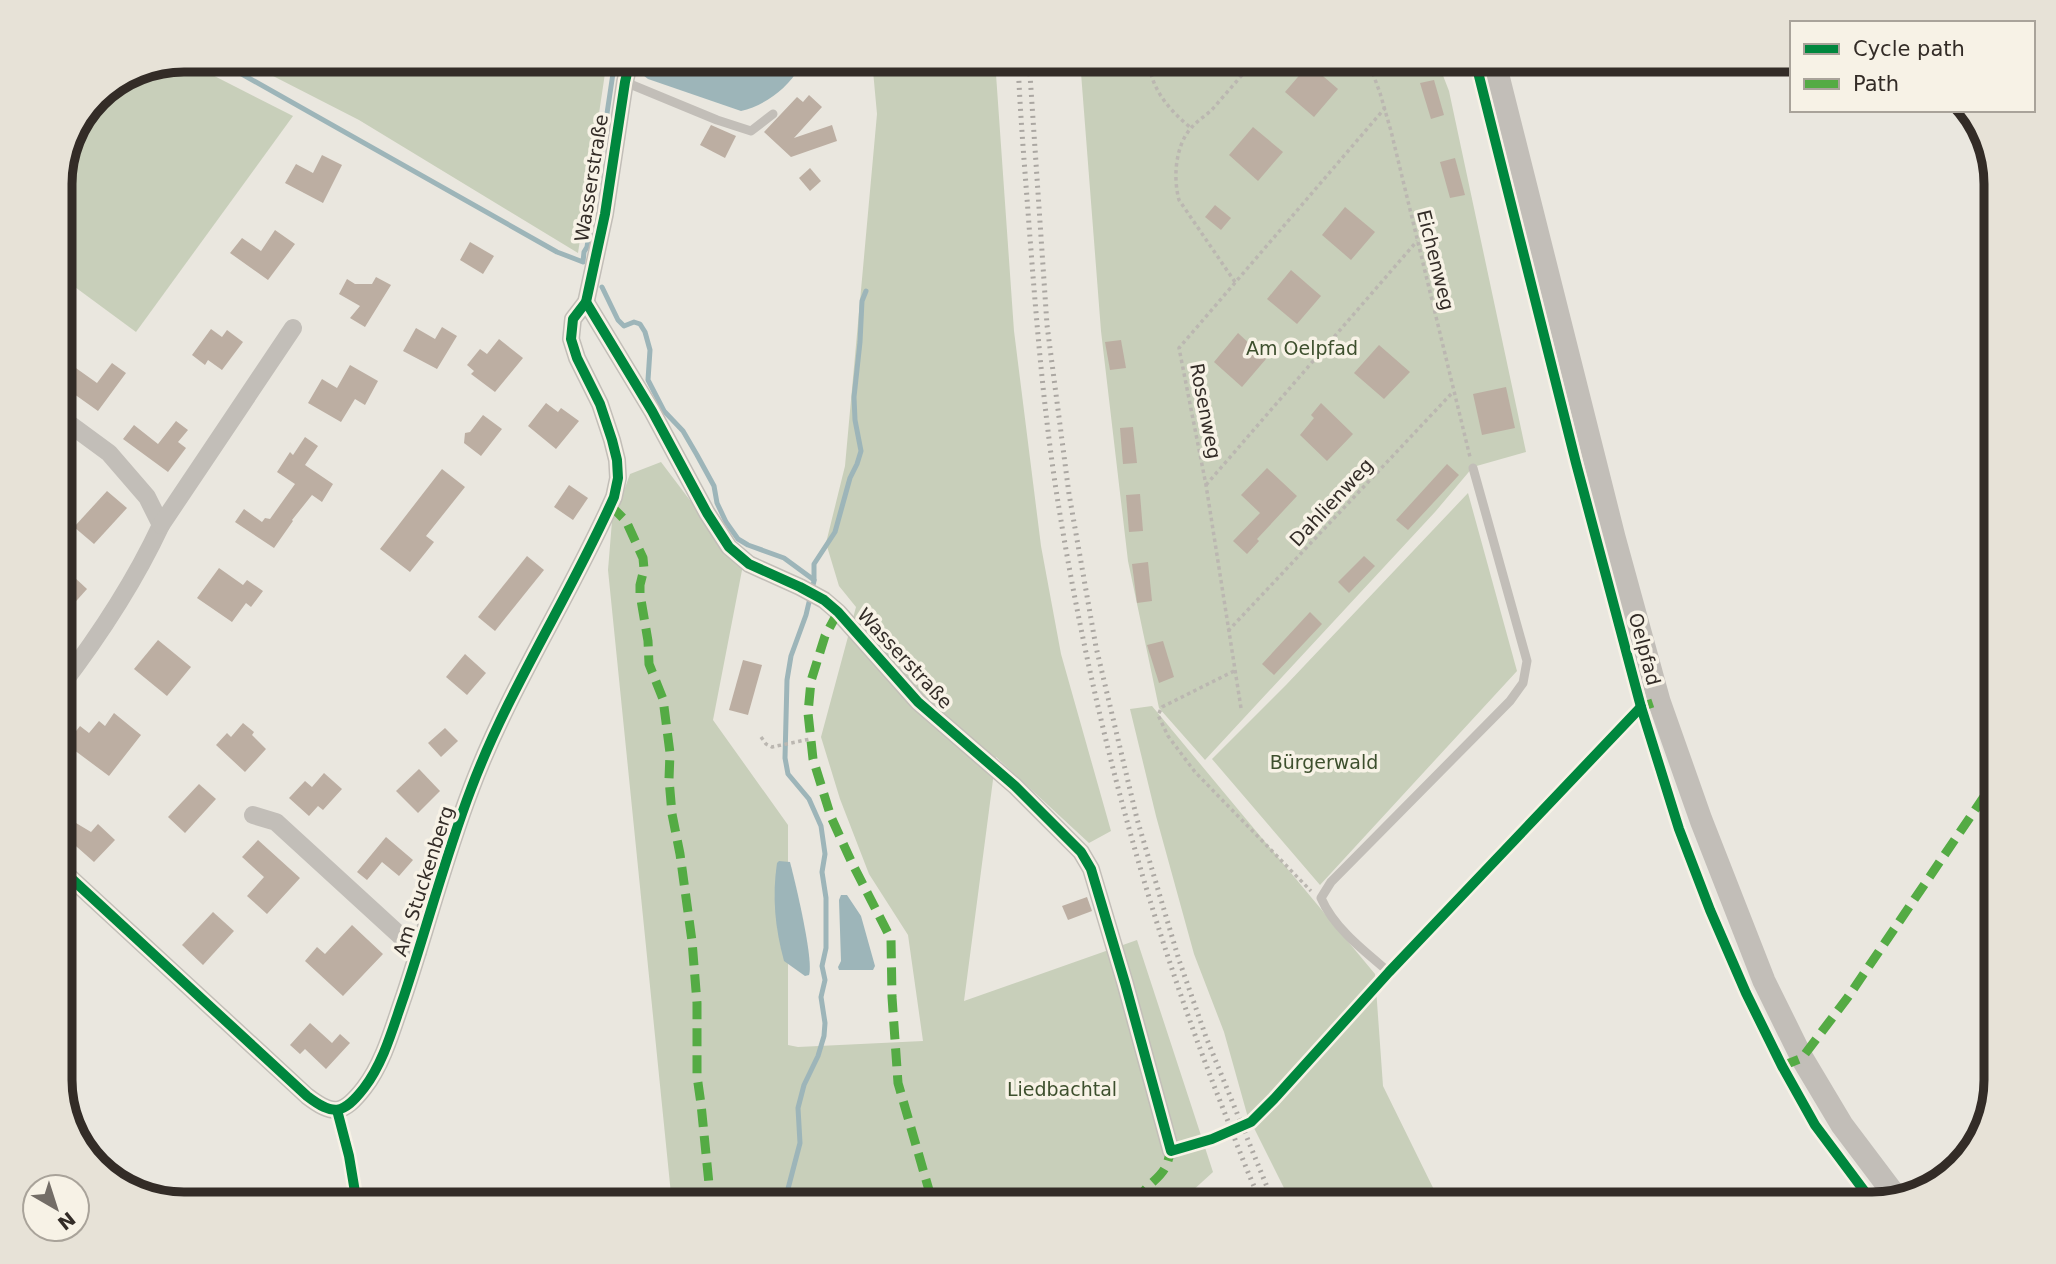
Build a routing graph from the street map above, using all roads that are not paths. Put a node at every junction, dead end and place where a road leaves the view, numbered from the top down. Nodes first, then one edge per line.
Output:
1 (627, 72) edge
2 (1497, 72) edge
3 (625, 82) junction
4 (773, 114) dead end
5 (581, 308) junction
6 (293, 328) dead end
7 (72, 426) edge
8 (1473, 468) road end
9 (161, 525) junction
10 (72, 671) edge
11 (253, 815) dead end
12 (72, 879) edge
13 (418, 952) junction
14 (1389, 972) dead end
15 (1171, 1151) dead end
16 (1891, 1190) edge

1 - 3 street, Wasserstraße
2 - 16 street, Oelpfad
3 - 4 lane
3 - 5 street, Wasserstraße
5 - 13 street, Am Stuckenberg
5 - 15 street, Wasserstraße
6 - 9 street
7 - 9 street
8 - 14 lane
9 - 10 street
11 - 13 street, Am Stuckenberg
12 - 13 street, Am Stuckenberg

